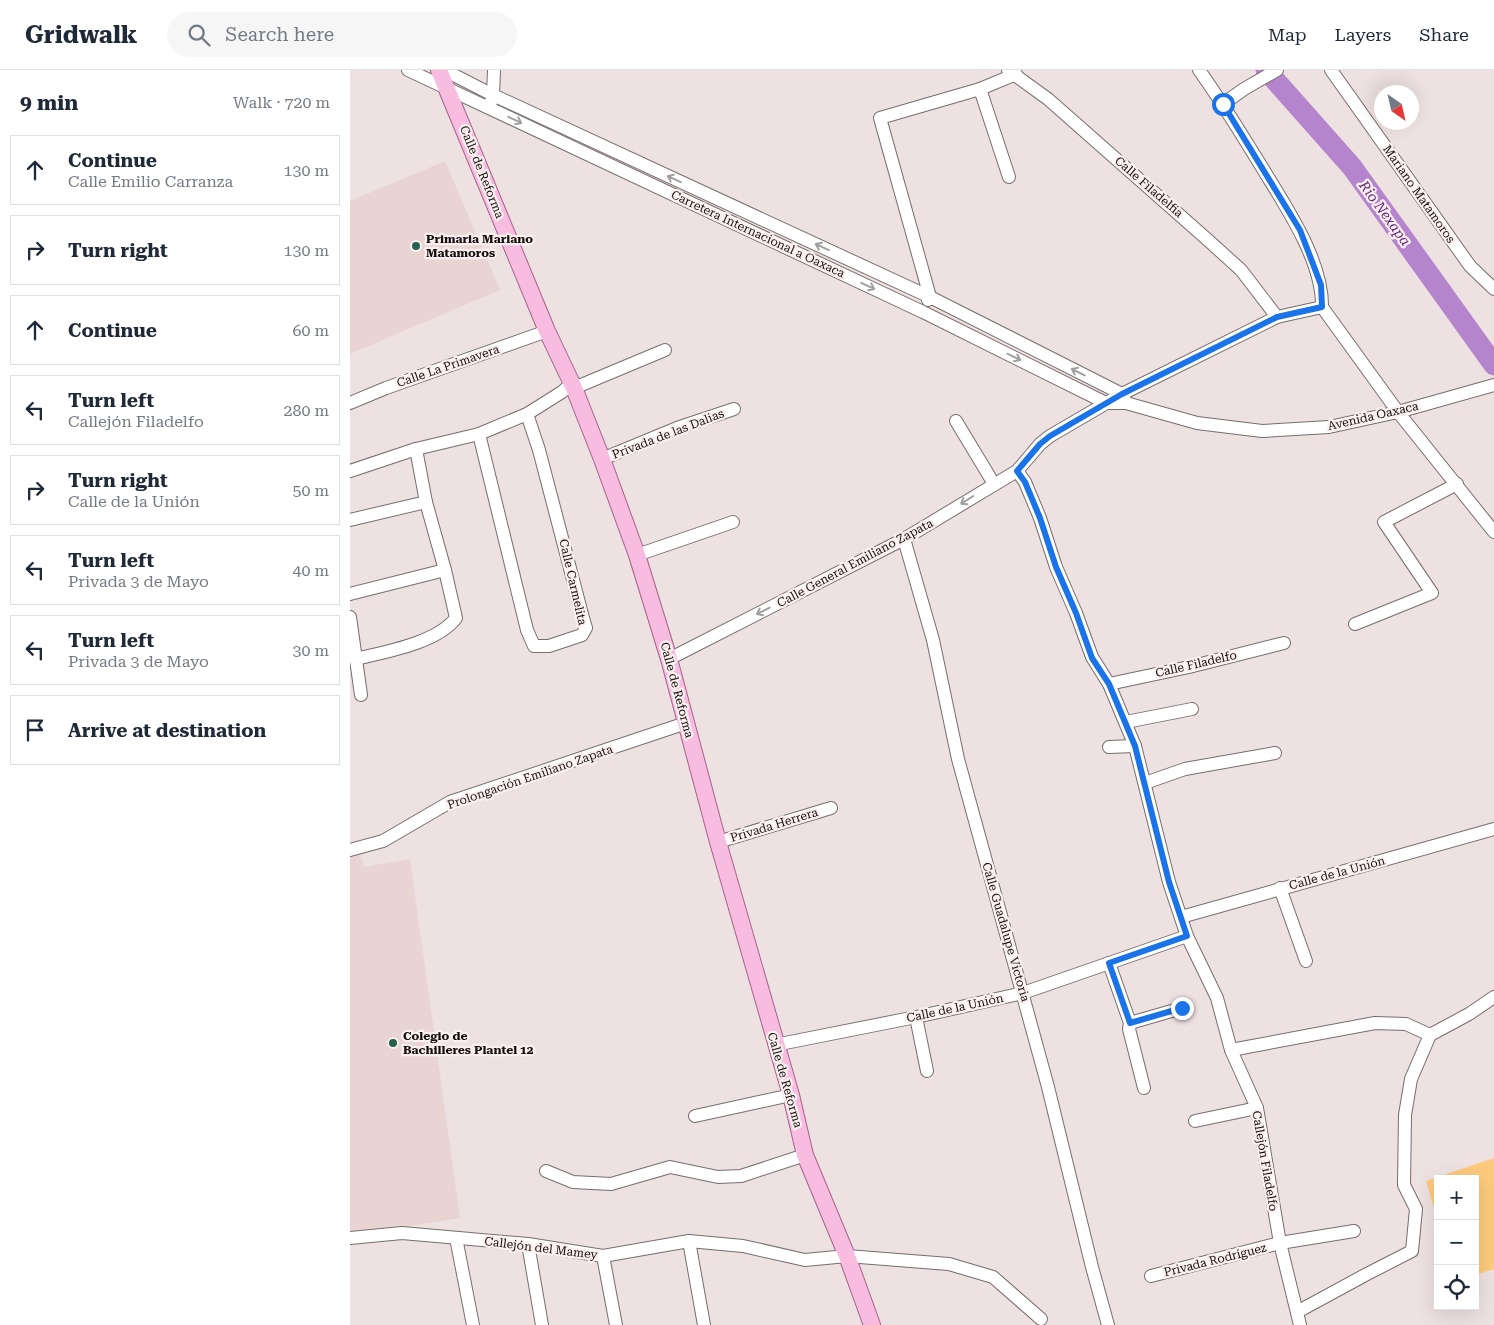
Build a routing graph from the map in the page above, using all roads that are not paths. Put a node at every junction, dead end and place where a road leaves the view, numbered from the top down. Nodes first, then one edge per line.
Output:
1 (408, 70) edge
2 (439, 70) edge
3 (444, 70) edge
4 (494, 70) edge
5 (1199, 70) edge
6 (1277, 70) edge
7 (1331, 70) edge
8 (1012, 72) edge
9 (980, 89) junction
10 (448, 90) junction
11 (493, 95) junction
12 (1223, 104) junction
13 (489, 108) junction
14 (1009, 177) dead end
15 (1494, 289) edge
16 (930, 297) junction
17 (1322, 307) junction
18 (923, 312) junction
19 (1277, 317) junction
20 (547, 331) junction
21 (665, 350) dead end
22 (1494, 385) edge
23 (572, 386) junction
24 (1124, 398) junction
25 (350, 403) edge
26 (1106, 403) junction
27 (734, 409) dead end
28 (1398, 412) junction
29 (527, 414) junction
30 (956, 421) dead end
31 (479, 434) junction
32 (416, 449) junction
33 (602, 459) junction
34 (350, 471) edge
35 (1017, 471) junction
36 (994, 484) junction
37 (1457, 484) junction
38 (426, 502) junction
39 (350, 520) edge
40 (733, 522) dead end
41 (1494, 532) edge
42 (904, 539) junction
43 (637, 555) junction
44 (445, 570) junction
45 (350, 594) edge
46 (350, 617) edge
47 (1355, 624) dead end
48 (1284, 643) dead end
49 (355, 659) junction
50 (669, 660) junction
51 (1109, 684) junction
52 (361, 695) dead end
53 (1192, 709) dead end
54 (1126, 722) junction
55 (686, 723) junction
56 (1135, 746) junction
57 (1109, 747) dead end
58 (1275, 753) dead end
59 (1145, 783) junction
60 (831, 808) dead end
61 (1494, 829) edge
62 (718, 842) junction
63 (350, 850) edge
64 (1280, 888) junction
65 (1181, 917) junction
66 (1187, 936) junction
67 (1306, 961) dead end
68 (1109, 963) junction
69 (1023, 993) junction
70 (1494, 997) edge
71 (1182, 1008) dead end
72 (916, 1017) junction
73 (1130, 1023) junction
74 (1430, 1035) junction
75 (775, 1045) junction
76 (1231, 1050) junction
77 (927, 1071) dead end
78 (1144, 1088) dead end
79 (791, 1095) junction
80 (1257, 1108) junction
81 (695, 1116) dead end
82 (1195, 1121) dead end
83 (805, 1155) junction
84 (546, 1171) dead end
85 (1354, 1231) dead end
86 (350, 1238) edge
87 (456, 1238) junction
88 (689, 1241) junction
89 (1280, 1243) junction
90 (528, 1244) junction
91 (603, 1256) junction
92 (848, 1256) junction
93 (1151, 1276) dead end
94 (1297, 1312) junction
95 (1041, 1318) dead end
96 (473, 1325) edge
97 (542, 1325) edge
98 (616, 1325) edge
99 (704, 1325) edge
100 (872, 1325) edge
101 (1108, 1325) edge
102 (1300, 1325) edge

1 - 10 street, Carretera Internacional a Oaxaca
2 - 10 main road, Calle de Reforma
3 - 11 street, Carretera Internacional a Oaxaca
4 - 11 street
5 - 12 street
6 - 12 street
7 - 15 street, Mariano Matamoros
8 - 9 street
8 - 19 street, Calle Filadelfia
9 - 14 street
9 - 16 street
10 - 13 street, Carretera Internacional a Oaxaca
10 - 20 main road, Calle de Reforma
11 - 13 street
16 -> 11 street, Carretera Internacional a Oaxaca
12 - 17 street
13 -> 18 street, Carretera Internacional a Oaxaca
16 - 18 street
24 -> 16 street, Carretera Internacional a Oaxaca
17 - 19 street
17 - 28 street
18 -> 26 street, Carretera Internacional a Oaxaca
19 - 24 street
20 - 23 main road, Calle de Reforma
20 - 25 street, Calle La Primavera
21 - 23 street
22 - 28 street, Avenida Oaxaca
23 - 29 street
23 - 33 main road, Calle de Reforma
24 - 26 street, Avenida Oaxaca
24 - 28 street, Avenida Oaxaca
26 - 35 street, Calle General Emiliano Zapata
27 - 33 street, Privada de las Dalias
28 - 37 street
29 - 31 street
29 - 31 street, Calle Carmelita
30 - 36 street
31 - 32 street
32 - 34 street
32 - 38 street
33 - 43 main road, Calle de Reforma
35 - 36 street, Calle General Emiliano Zapata
35 - 51 street, Callejón Filadelfo
36 -> 42 street, Calle General Emiliano Zapata
37 - 41 street
37 - 47 street
38 - 39 street
38 - 44 street
40 - 43 street
42 -> 50 street, Calle General Emiliano Zapata
42 - 69 street, Calle Guadalupe Victoria
43 - 50 main road, Calle de Reforma
44 - 45 street
44 - 49 street
46 - 49 street
48 - 51 street, Calle Filadelfo
49 - 52 street
50 - 55 main road, Calle de Reforma
51 - 54 street, Callejón Filadelfo
53 - 54 street
54 - 56 street, Callejón Filadelfo
55 - 62 main road, Calle de Reforma
55 - 63 street, Prolongación Emiliano Zapata
56 - 57 street
56 - 59 street, Callejón Filadelfo
58 - 59 street
59 - 65 street, Callejón Filadelfo
60 - 62 street, Privada Herrera
61 - 64 street, Calle de la Unión
62 - 75 main road, Calle de Reforma
64 - 65 street, Calle de la Unión
64 - 67 street
65 - 66 street, Callejón Filadelfo
66 - 68 street, Calle de la Unión
66 - 76 street, Callejón Filadelfo
68 - 69 street, Calle de la Unión
68 - 73 street
69 - 72 street, Calle de la Unión
69 - 101 street, Calle Guadalupe Victoria
70 - 74 street
71 - 73 street
72 - 75 street, Calle de la Unión
72 - 77 street
73 - 78 street
74 - 76 street
74 - 94 street
75 - 79 main road, Calle de Reforma
76 - 80 street, Callejón Filadelfo
79 - 81 street
79 - 83 main road, Calle de Reforma
80 - 82 street
80 - 89 street, Callejón Filadelfo
83 - 84 street
83 - 92 main road, Calle de Reforma
85 - 89 street, Privada Rodríguez
86 - 87 street, Callejón del Mamey
87 - 90 street, Callejón del Mamey
87 - 96 street
88 - 91 street, Callejón del Mamey
88 - 92 street, Callejón del Mamey
88 - 99 street
89 - 93 street, Privada Rodríguez
89 - 94 street, Callejón Filadelfo
90 - 91 street, Callejón del Mamey
90 - 97 street
91 - 98 street
92 - 95 street, Callejón del Mamey
92 - 100 main road, Calle de Reforma
94 - 102 street, Callejón Filadelfo

